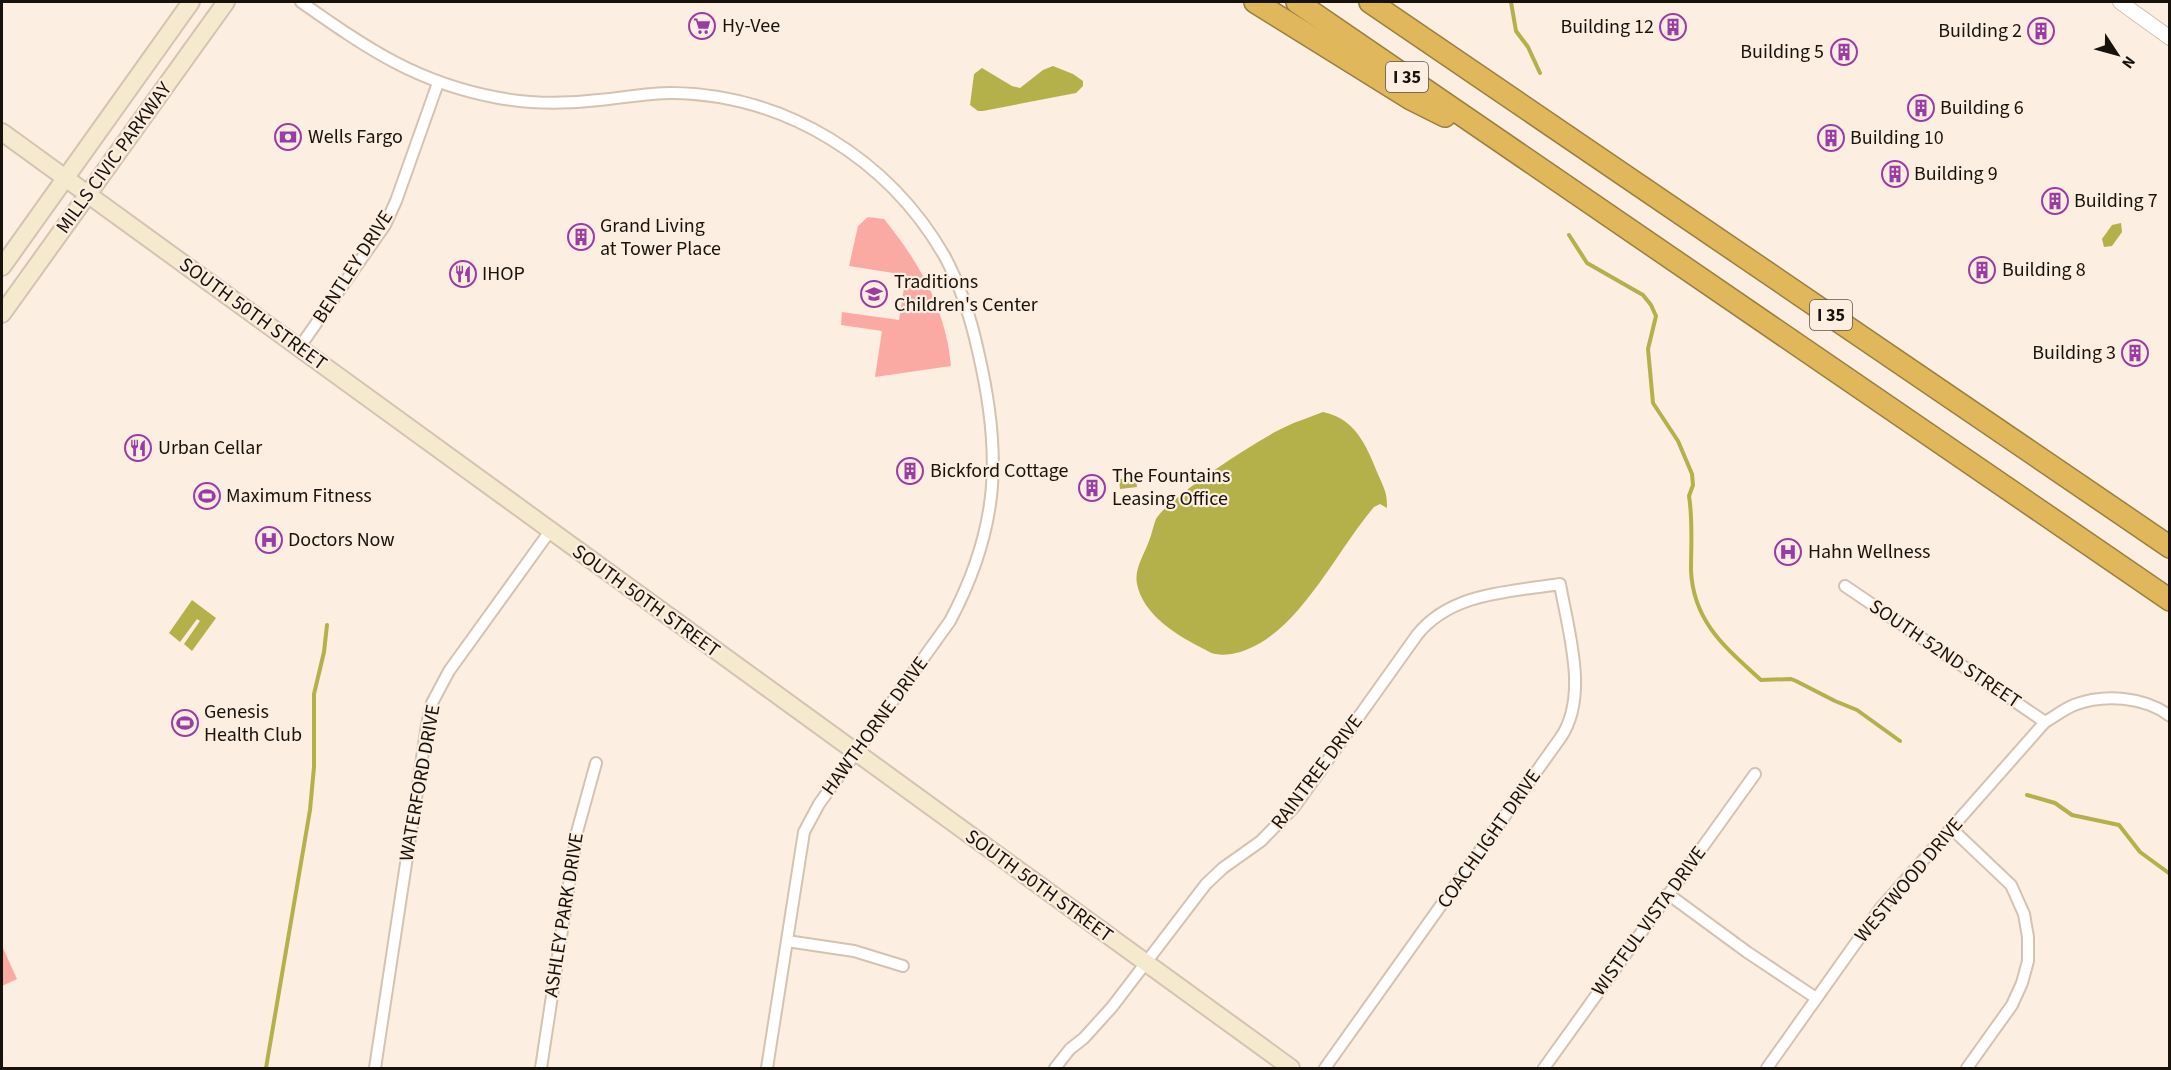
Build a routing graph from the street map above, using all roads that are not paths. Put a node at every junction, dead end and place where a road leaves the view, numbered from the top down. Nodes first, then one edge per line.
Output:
1 (191, 2) edge
2 (226, 2) edge
3 (301, 2) edge
4 (1255, 2) edge
5 (1297, 2) edge
6 (1370, 2) edge
7 (1382, 2) edge
8 (2120, 2) edge
9 (1405, 25) junction
10 (2169, 38) edge
11 (438, 82) junction
12 (2, 132) edge
13 (1518, 152) junction
14 (65, 177) junction
15 (88, 194) junction
16 (2, 267) edge
17 (2, 314) edge
18 (300, 348) junction
19 (550, 531) junction
20 (2169, 547) edge
21 (1560, 584) joint
22 (1845, 586) dead end
23 (2169, 600) edge
24 (2169, 716) edge
25 (2045, 722) junction
26 (856, 753) junction
27 (596, 763) dead end
28 (1755, 774) dead end
29 (1952, 828) junction
30 (1668, 894) junction
31 (787, 941) junction
32 (1146, 963) junction
33 (903, 966) dead end
34 (1816, 998) junction
35 (375, 1068) edge
36 (541, 1068) edge
37 (768, 1068) edge
38 (1055, 1068) edge
39 (1291, 1068) edge
40 (1325, 1068) edge
41 (1544, 1068) edge
42 (1767, 1068) edge
43 (1967, 1068) edge

1 - 14 main road, MILLS CIVIC PARKWAY
2 - 15 main road, MILLS CIVIC PARKWAY
3 - 11 street, HAWTHORNE DRIVE
4 - 13 highway
5 - 13 highway, I 35
6 - 9 highway, I 35
7 - 9 highway
8 - 10 street
9 - 20 highway, I 35
11 - 18 street, BENTLEY DRIVE
11 - 26 street, HAWTHORNE DRIVE
12 - 14 main road, SOUTH 50TH STREET
13 - 23 highway, I 35
14 - 15 main road, SOUTH 50TH STREET
14 - 16 main road, MILLS CIVIC PARKWAY
15 - 17 main road, MILLS CIVIC PARKWAY
15 - 18 main road, SOUTH 50TH STREET
18 - 19 main road, SOUTH 50TH STREET
19 - 26 main road, SOUTH 50TH STREET
19 - 35 street, WATERFORD DRIVE
21 - 32 street, RAINTREE DRIVE
21 - 40 street, COACHLIGHT DRIVE
22 - 25 street, SOUTH 52ND STREET
24 - 25 street, WESTWOOD DRIVE
25 - 29 street, WESTWOOD DRIVE
26 - 31 street, HAWTHORNE DRIVE
26 - 32 main road, SOUTH 50TH STREET
27 - 36 street, ASHLEY PARK DRIVE
28 - 30 street, WISTFUL VISTA DRIVE
29 - 34 street, WESTWOOD DRIVE
29 - 43 street
30 - 34 street
30 - 41 street, WISTFUL VISTA DRIVE
31 - 33 street
31 - 37 street, HAWTHORNE DRIVE
32 - 38 street, RAINTREE DRIVE
32 - 39 main road, SOUTH 50TH STREET
34 - 42 street, WESTWOOD DRIVE

